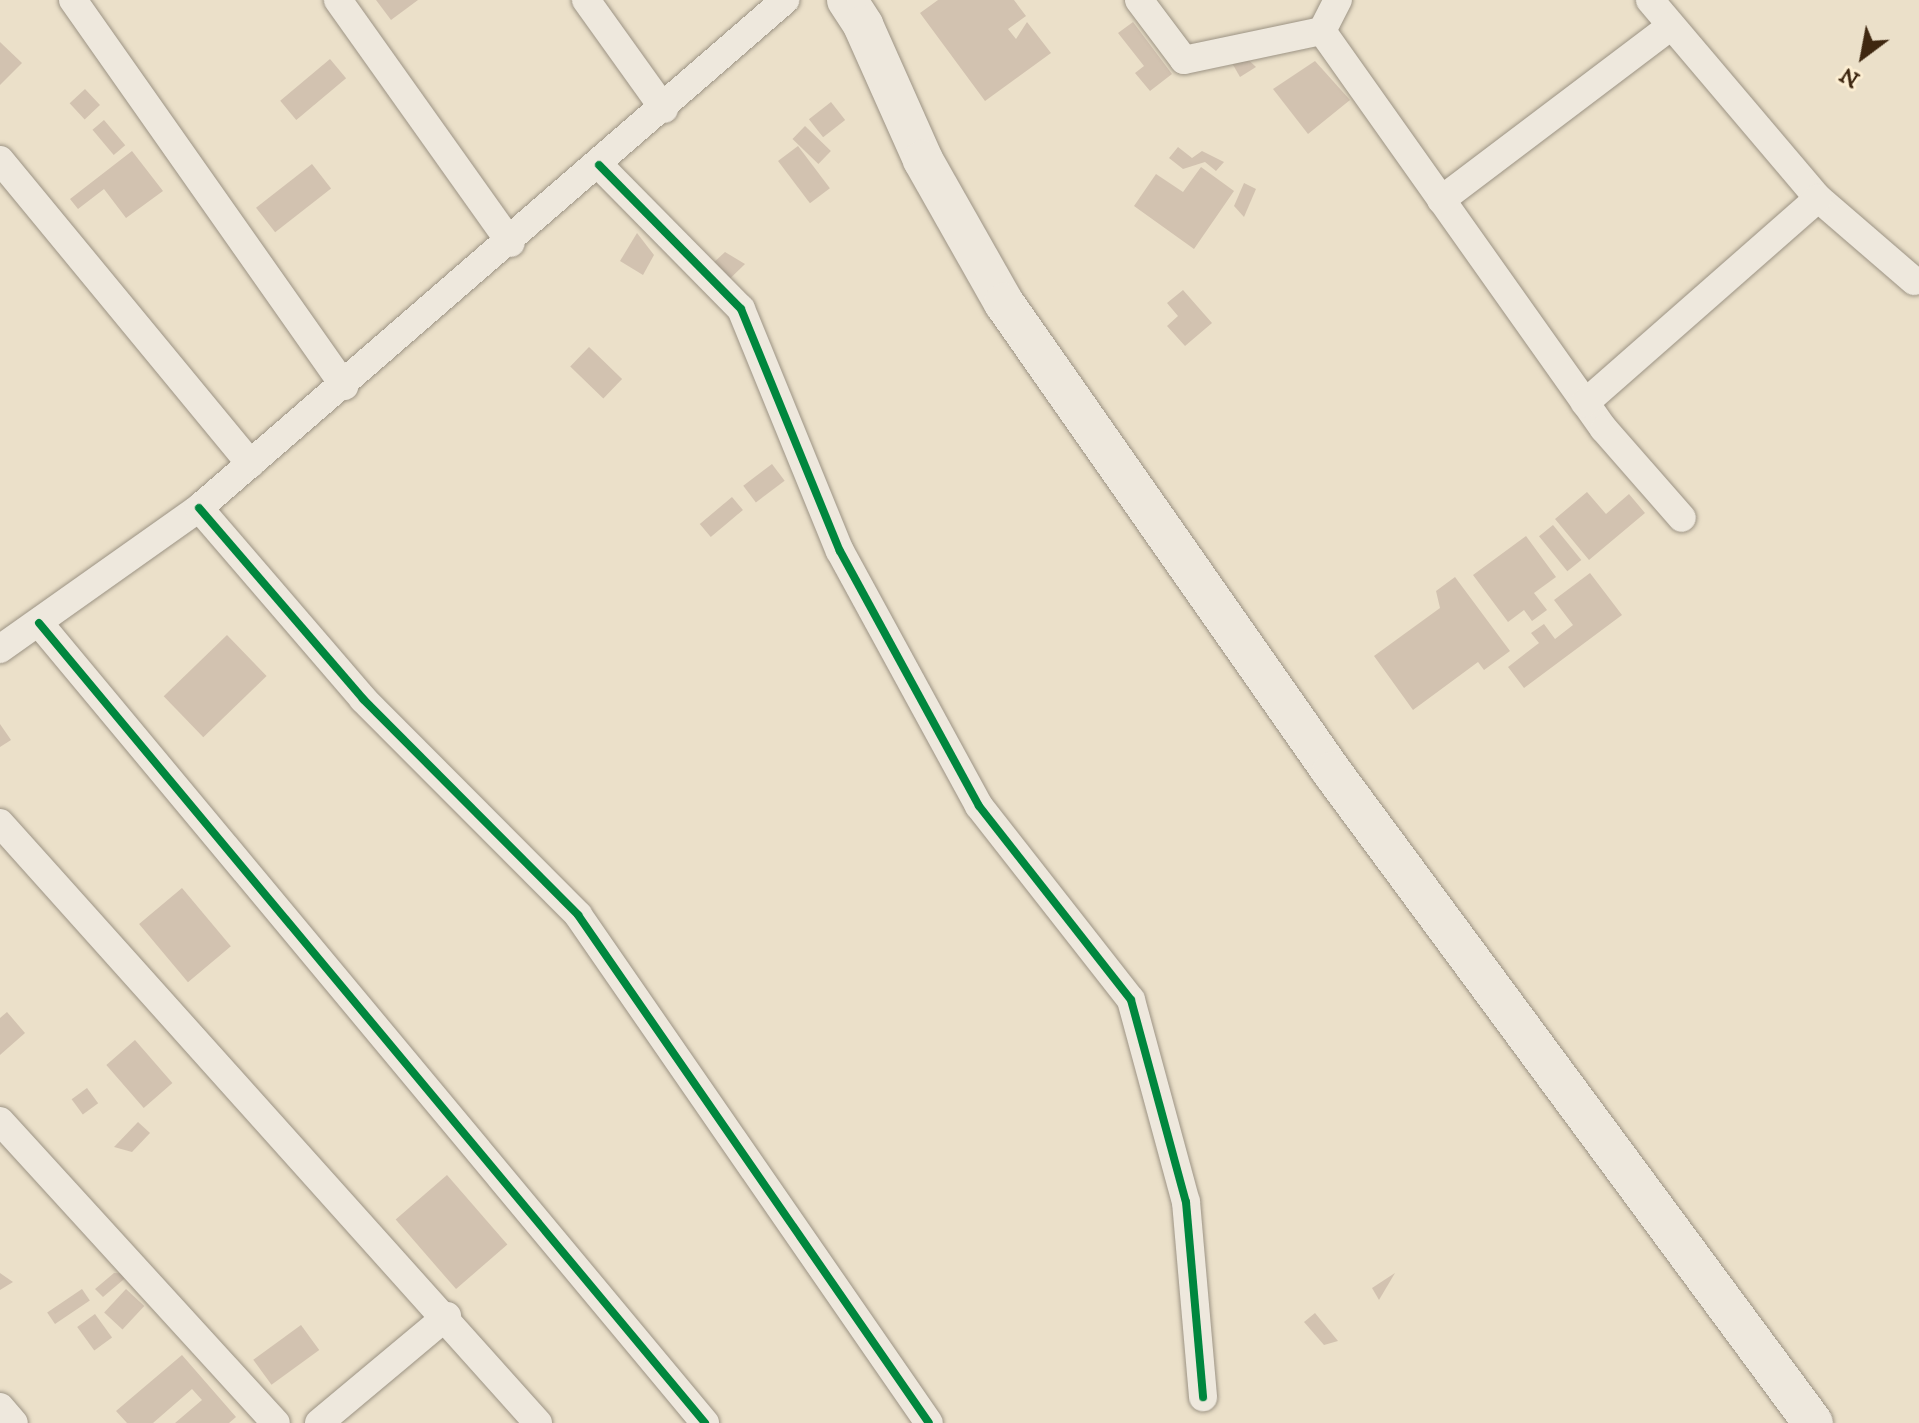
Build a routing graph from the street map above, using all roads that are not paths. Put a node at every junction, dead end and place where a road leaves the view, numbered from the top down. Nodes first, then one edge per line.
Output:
1 (73, 0) edge
2 (338, 0) edge
3 (586, 0) edge
4 (785, 0) edge
5 (847, 0) edge
6 (1139, 0) edge
7 (1338, 0) edge
8 (1650, 0) edge
9 (1671, 26) junction
10 (1322, 31) junction
11 (664, 109) junction
12 (0, 160) edge
13 (599, 165) junction
14 (1818, 198) junction
15 (1441, 200) junction
16 (511, 243) junction
17 (1914, 281) dead end
18 (344, 386) junction
19 (1585, 403) junction
20 (251, 464) junction
21 (199, 508) junction
22 (1682, 518) dead end
23 (39, 623) junction
24 (0, 649) edge
25 (0, 823) edge
26 (0, 1121) edge
27 (447, 1316) junction
28 (1203, 1397) dead end
29 (0, 1407) edge
30 (14, 1423) edge
31 (276, 1423) edge
32 (319, 1423) edge
33 (538, 1423) edge
34 (705, 1423) edge
35 (929, 1423) edge
36 (1813, 1423) edge

1 - 18 street
2 - 16 street
3 - 11 street
4 - 11 street
5 - 36 main road
6 - 10 street
7 - 10 street
8 - 9 street
9 - 14 street
9 - 15 street
10 - 15 street
11 - 13 street
12 - 20 street
13 - 16 street
13 - 28 street
14 - 17 street
14 - 19 street
15 - 19 street
16 - 18 street
18 - 20 street
19 - 22 street
20 - 21 street
21 - 23 street
21 - 35 street
23 - 24 street
23 - 34 street
25 - 27 street
26 - 31 street
27 - 32 street
27 - 33 street
29 - 30 street

